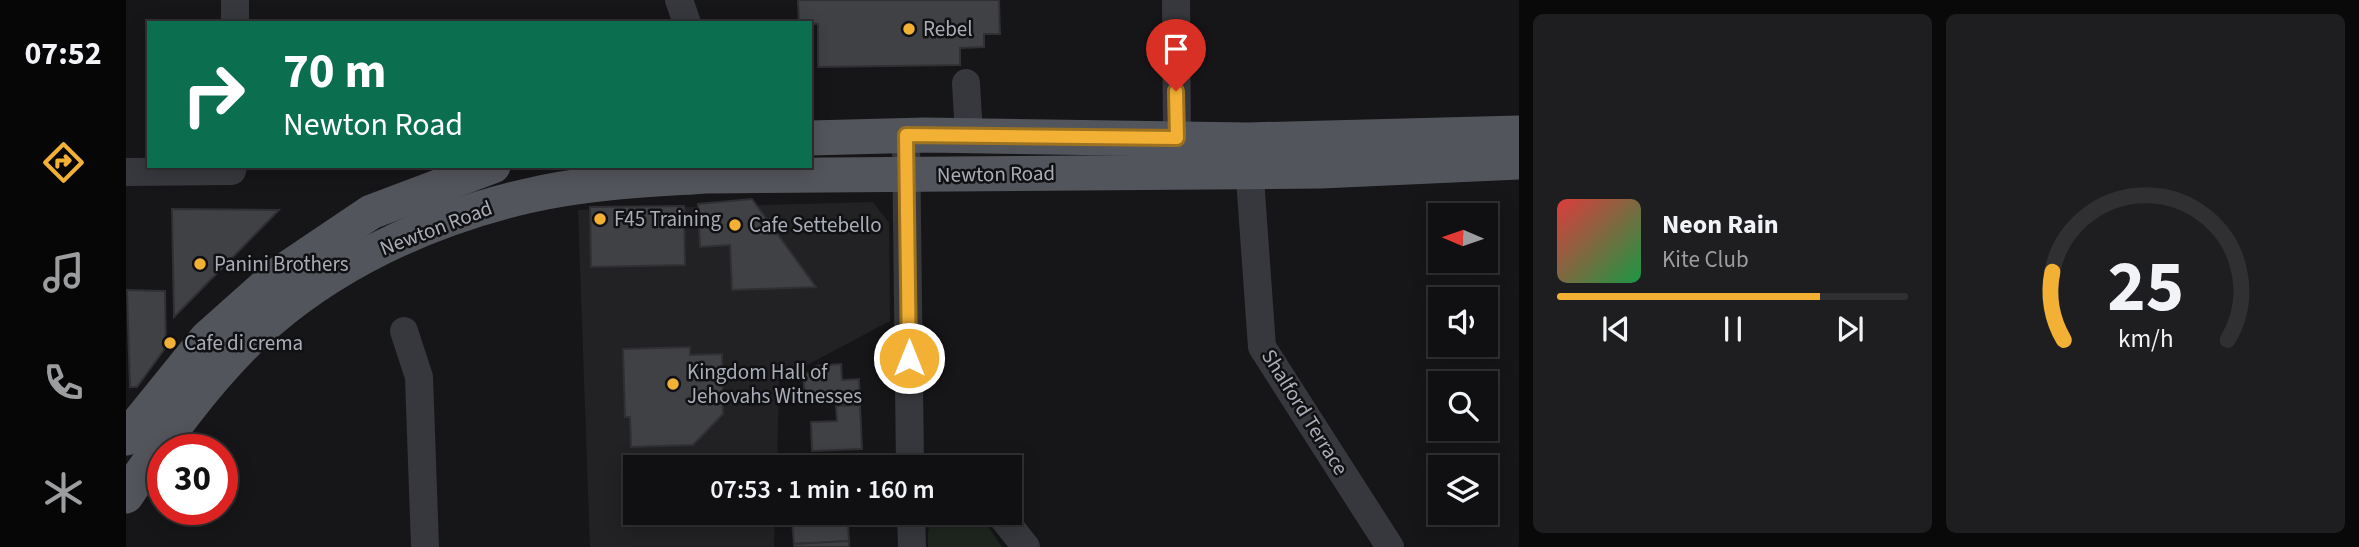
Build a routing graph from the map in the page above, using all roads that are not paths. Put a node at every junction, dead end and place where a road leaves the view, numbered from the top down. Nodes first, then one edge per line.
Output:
1 (235, 0) edge
2 (679, 0) edge
3 (1175, 0) edge
4 (236, 21) edge
5 (686, 21) edge
6 (966, 83) dead end
7 (1519, 133) edge
8 (906, 135) junction
9 (969, 136) junction
10 (812, 138) edge
11 (1177, 138) junction
12 (1248, 155) junction
13 (1519, 162) edge
14 (232, 168) edge
15 (489, 168) edge
16 (706, 171) edge
17 (126, 173) edge
18 (907, 175) junction
19 (404, 331) dead end
20 (126, 438) edge
21 (910, 455) edge
22 (126, 496) edge
23 (911, 525) edge
24 (1009, 525) edge
25 (425, 547) edge
26 (912, 547) edge
27 (1026, 547) edge
28 (1390, 547) edge

1 - 4 street
2 - 5 street
3 - 11 street
6 - 9 street
7 - 12 main road, Newton Road
8 - 9 main road, Newton Road
8 - 10 main road, Newton Road
8 - 18 street
9 - 11 main road, Newton Road
11 - 12 main road, Newton Road
12 - 13 main road, Newton Road
12 - 18 main road, Newton Road
12 - 28 street, Shalford Terrace
14 - 17 street
15 - 20 main road, Newton Road
16 - 18 main road, Newton Road
16 - 22 main road, Newton Road
18 - 21 street
19 - 25 street
23 - 26 street
24 - 27 street

